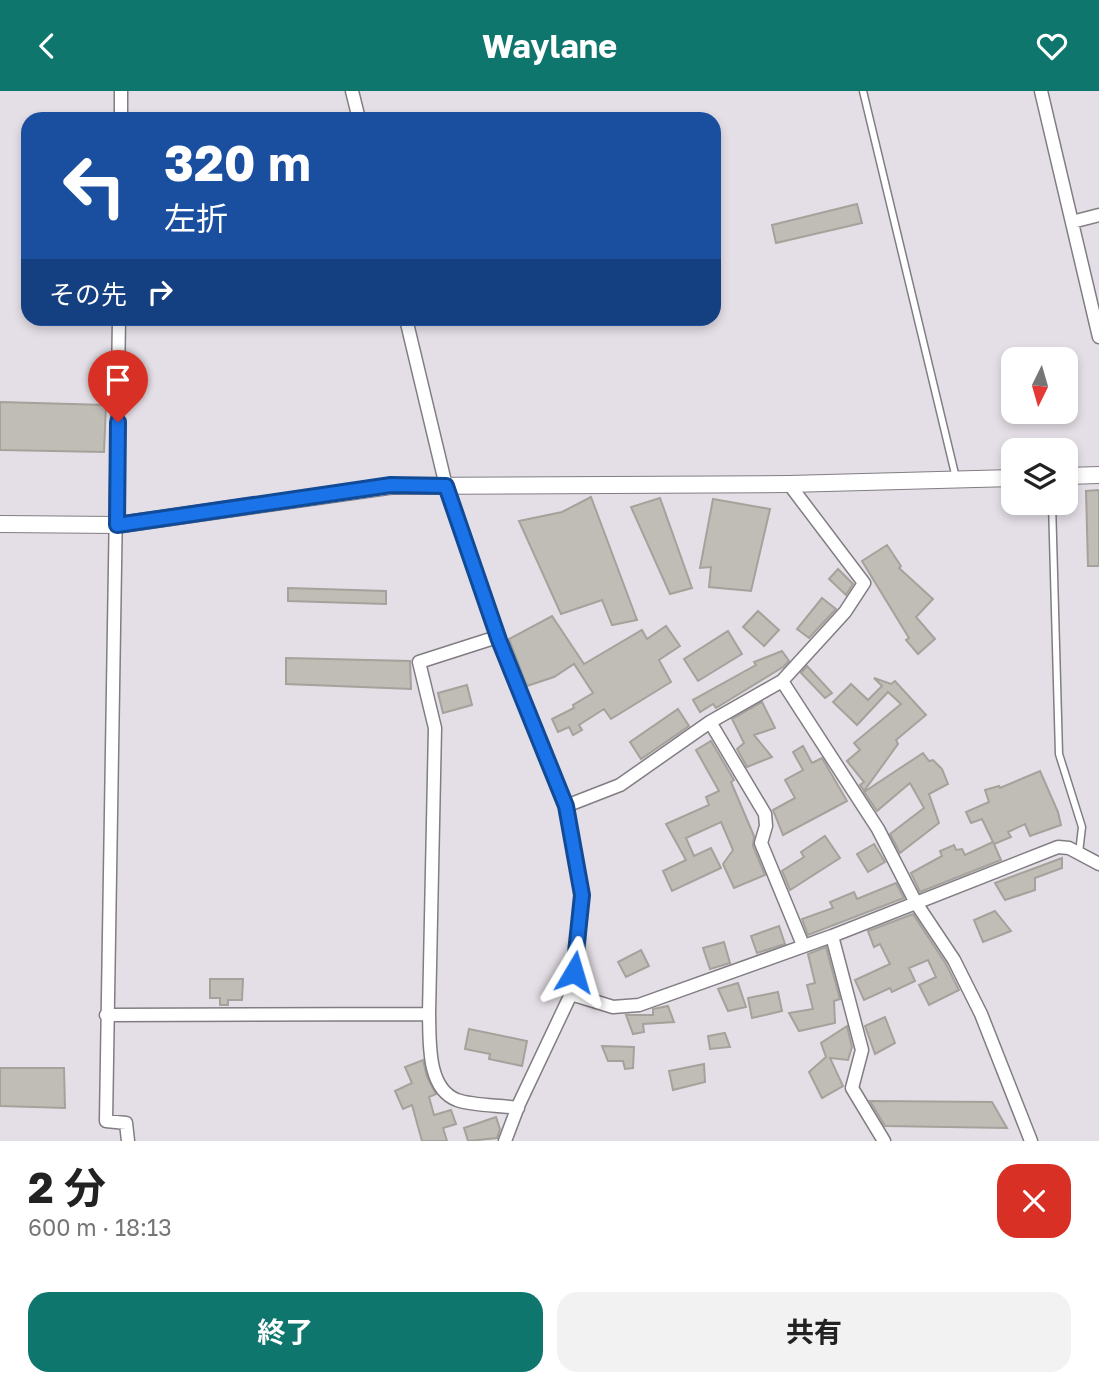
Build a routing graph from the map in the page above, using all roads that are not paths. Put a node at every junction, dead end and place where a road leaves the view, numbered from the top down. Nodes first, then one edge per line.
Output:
1 (121, 91) edge
2 (352, 91) edge
3 (863, 91) edge
4 (1041, 91) edge
5 (121, 112) edge
6 (357, 112) edge
7 (1099, 215) edge
8 (1072, 222) junction
9 (119, 326) edge
10 (408, 326) edge
11 (1099, 337) edge
12 (1099, 475) edge
13 (1078, 476) edge
14 (1001, 478) edge
15 (956, 480) junction
16 (789, 484) junction
17 (446, 486) junction
18 (1052, 515) edge
19 (0, 524) edge
20 (117, 525) junction
21 (497, 637) junction
22 (782, 681) junction
23 (710, 722) junction
24 (566, 806) junction
25 (1079, 853) junction
26 (1099, 864) edge
27 (916, 903) junction
28 (832, 936) junction
29 (803, 945) junction
30 (571, 994) junction
31 (429, 1014) junction
32 (106, 1016) junction
33 (518, 1108) junction
34 (128, 1141) edge
35 (505, 1141) edge
36 (884, 1141) edge
37 (1031, 1141) edge

1 - 5 street
2 - 6 street
3 - 15 lane
4 - 8 street
7 - 8 street
8 - 11 street
9 - 20 street
10 - 17 street
12 - 13 street
14 - 15 street
15 - 16 street
16 - 17 street
16 - 22 street
17 - 20 street
17 - 21 street
18 - 25 lane
19 - 20 street
20 - 32 street
21 - 24 street
21 - 31 street
22 - 23 street
22 - 27 street
23 - 24 street
23 - 29 street
24 - 30 street
25 - 26 street
25 - 27 street
27 - 28 street
27 - 37 street
28 - 29 street
28 - 36 street
29 - 30 street
30 - 33 street
31 - 32 street
31 - 33 street
32 - 34 street
33 - 35 street

